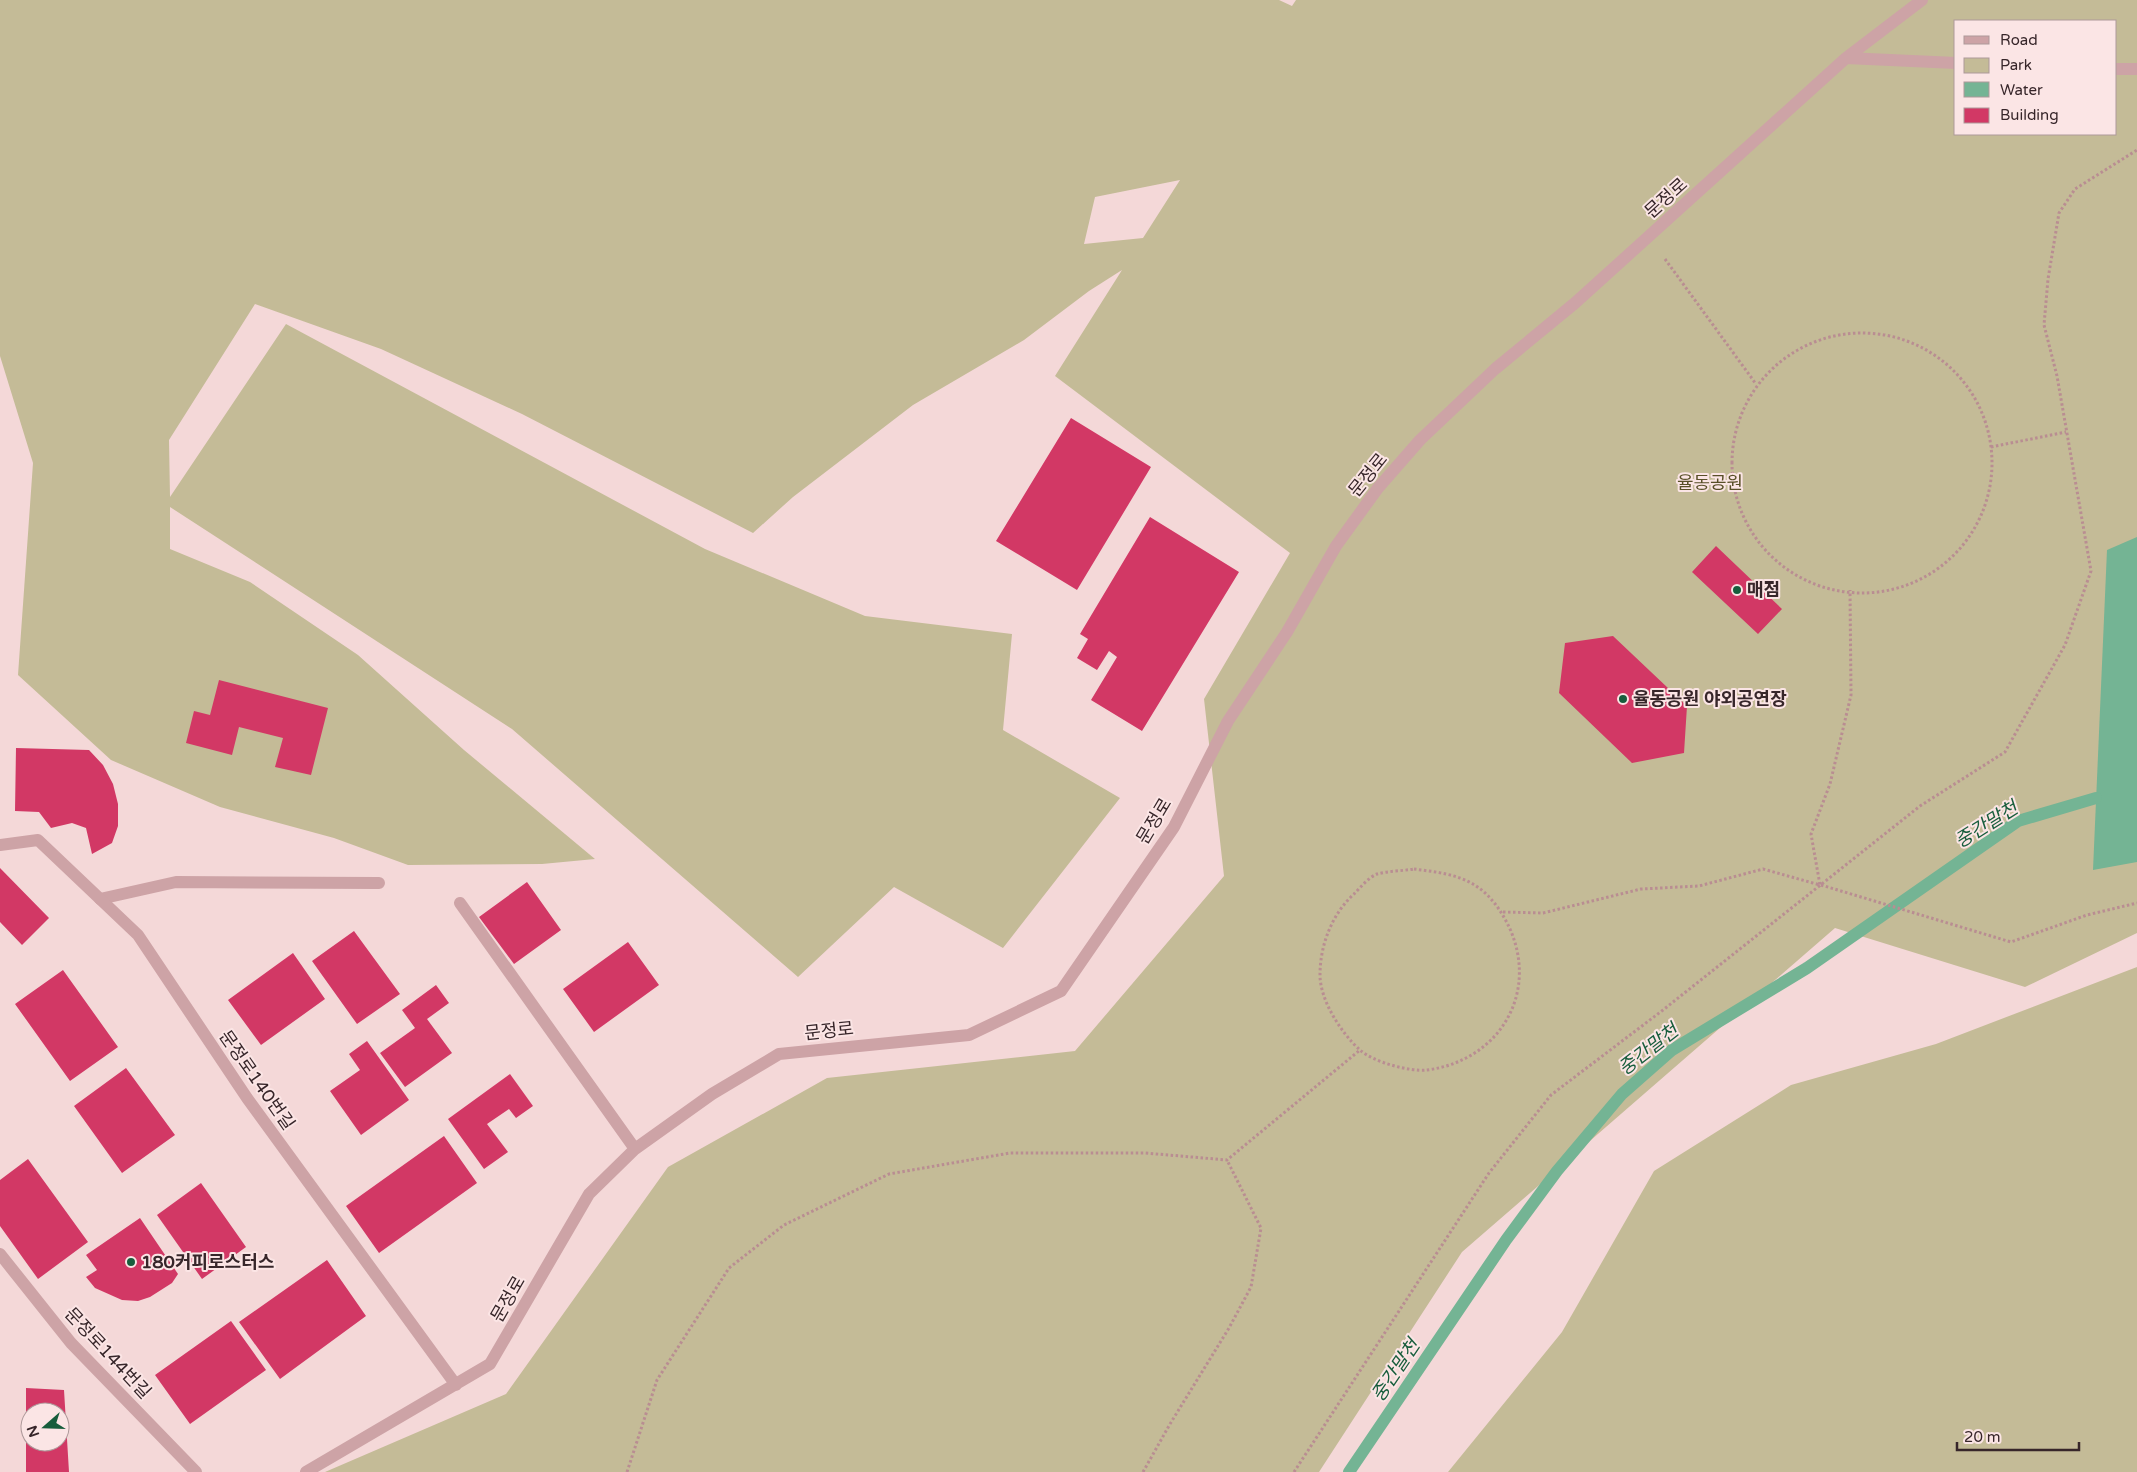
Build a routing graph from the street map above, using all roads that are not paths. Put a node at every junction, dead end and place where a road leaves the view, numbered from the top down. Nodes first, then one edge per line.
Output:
1 (1922, 0) edge
2 (1846, 58) junction
3 (1954, 63) edge
4 (2117, 68) edge
5 (2137, 69) edge
6 (0, 845) edge
7 (379, 883) dead end
8 (100, 899) junction
9 (460, 903) dead end
10 (635, 1150) junction
11 (0, 1254) edge
12 (456, 1385) junction
13 (196, 1472) edge
14 (306, 1472) edge

1 - 2 street, 문정로
2 - 3 street
2 - 10 street, 문정로
4 - 5 street
6 - 8 street, 문정로140번길
7 - 8 street
8 - 12 street, 문정로140번길
9 - 10 street
10 - 12 street, 문정로
11 - 13 street, 문정로144번길
12 - 14 street, 문정로

